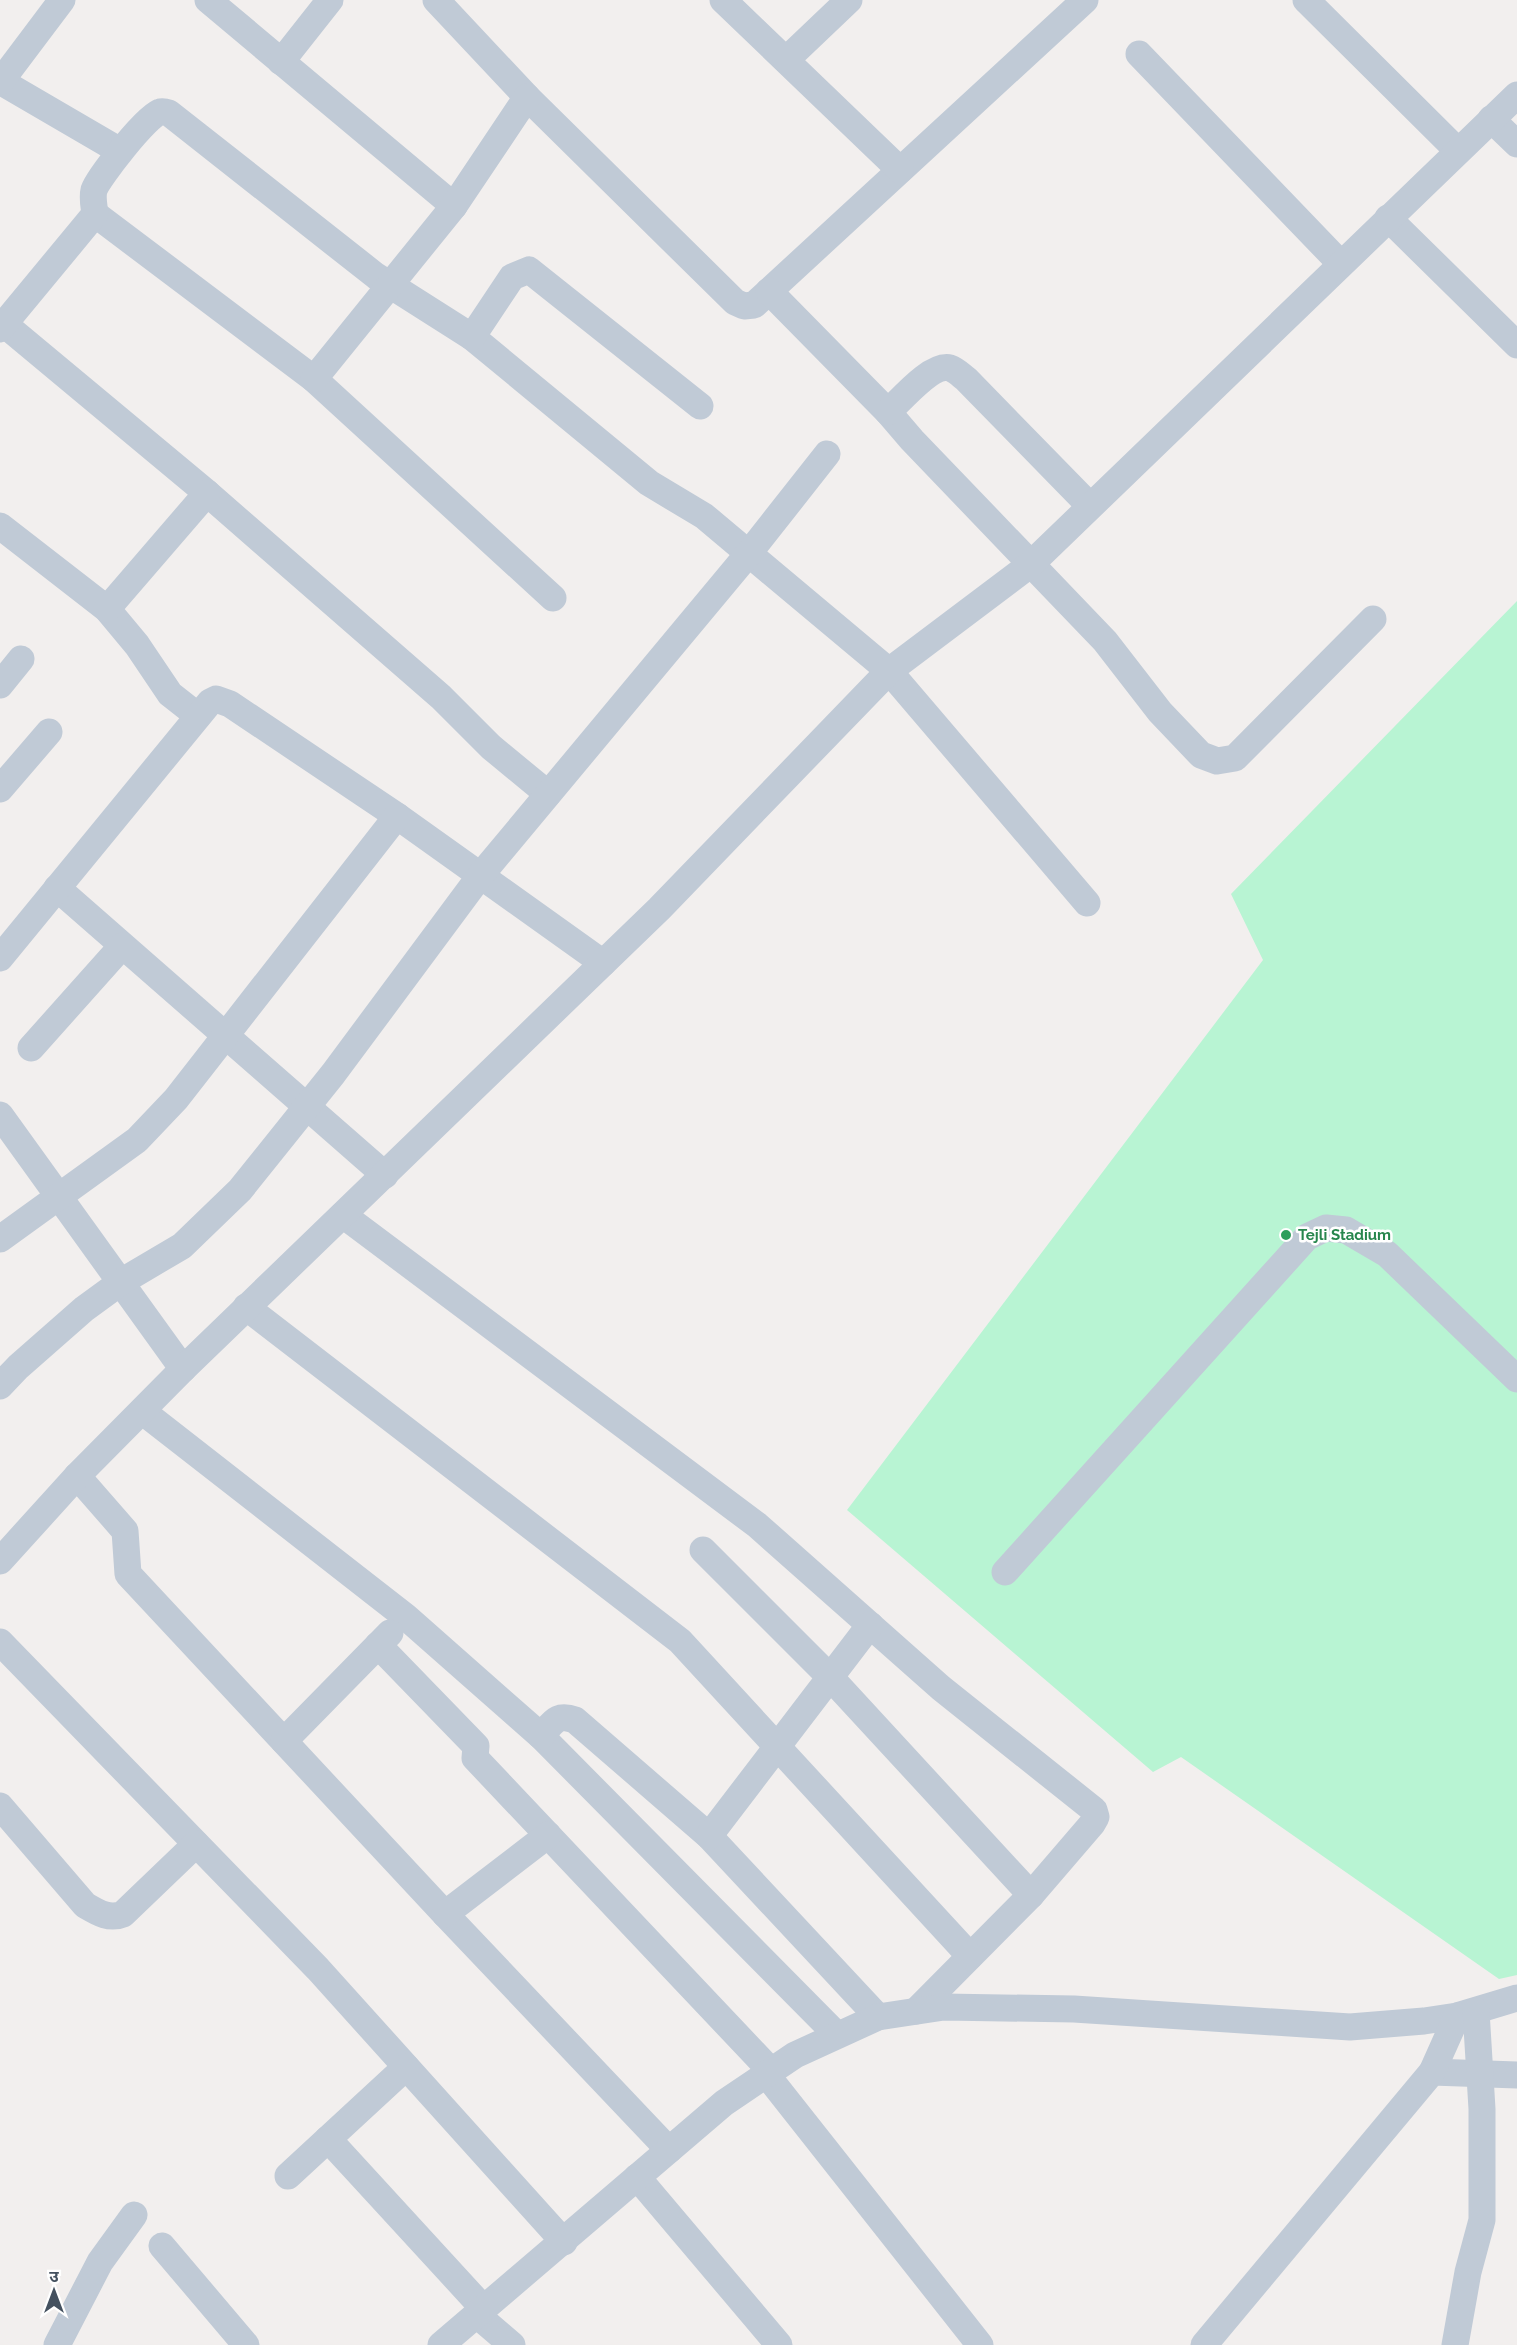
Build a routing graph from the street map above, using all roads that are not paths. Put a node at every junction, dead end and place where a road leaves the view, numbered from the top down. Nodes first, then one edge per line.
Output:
1 (62, 0) edge
2 (208, 0) edge
3 (330, 0) edge
4 (436, 0) edge
5 (723, 0) edge
6 (849, 0) edge
7 (1084, 0) edge
8 (1306, 0) edge
9 (1139, 54) dead end
10 (786, 60) junction
11 (281, 62) junction
12 (2, 87) edge
13 (1517, 95) edge
14 (527, 97) junction
15 (1491, 119) junction
16 (1517, 144) edge
17 (120, 151) junction
18 (1458, 151) junction
19 (900, 170) junction
20 (454, 206) junction
21 (95, 214) junction
22 (1388, 218) junction
23 (1341, 264) junction
24 (390, 284) junction
25 (769, 291) junction
26 (2, 327) edge
27 (472, 337) junction
28 (1517, 345) edge
29 (314, 379) junction
30 (700, 406) dead end
31 (888, 412) junction
32 (827, 454) dead end
33 (207, 493) junction
34 (1090, 506) junction
35 (0, 526) edge
36 (749, 553) junction
37 (1031, 564) junction
38 (553, 598) dead end
39 (107, 609) junction
40 (1373, 619) dead end
41 (21, 659) dead end
42 (889, 671) junction
43 (0, 685) edge
44 (198, 716) junction
45 (49, 732) dead end
46 (0, 789) edge
47 (548, 794) junction
48 (397, 816) junction
49 (480, 876) junction
50 (57, 888) junction
51 (1087, 903) dead end
52 (122, 946) junction
53 (0, 958) edge
54 (603, 963) junction
55 (225, 1036) junction
56 (31, 1048) dead end
57 (306, 1107) junction
58 (0, 1115) edge
59 (385, 1175) junction
60 (59, 1196) junction
61 (343, 1215) junction
62 (0, 1239) edge
63 (121, 1282) junction
64 (246, 1307) junction
65 (183, 1369) junction
66 (1517, 1379) edge
67 (0, 1386) edge
68 (142, 1411) junction
69 (77, 1476) junction
70 (703, 1550) dead end
71 (0, 1561) edge
72 (1005, 1572) dead end
73 (406, 1617) junction
74 (870, 1625) junction
75 (0, 1642) edge
76 (378, 1645) junction
77 (830, 1677) junction
78 (541, 1736) junction
79 (284, 1741) junction
80 (777, 1747) junction
81 (0, 1806) edge
82 (548, 1835) junction
83 (709, 1836) junction
84 (196, 1844) junction
85 (1031, 1895) junction
86 (445, 1914) junction
87 (970, 1956) junction
88 (1517, 1998) edge
89 (916, 2011) junction
90 (1466, 2014) junction
91 (878, 2017) junction
92 (837, 2035) junction
93 (406, 2067) junction
94 (1432, 2072) junction
95 (768, 2073) junction
96 (1480, 2074) junction
97 (1517, 2074) edge
98 (328, 2139) junction
99 (669, 2150) junction
100 (288, 2176) dead end
101 (637, 2177) junction
102 (134, 2215) dead end
103 (564, 2242) junction
104 (162, 2246) dead end
105 (481, 2312) junction
106 (57, 2345) edge
107 (246, 2345) edge
108 (441, 2345) edge
109 (512, 2345) edge
110 (779, 2345) edge
111 (980, 2345) edge
112 (1204, 2345) edge
113 (1455, 2345) edge

1 - 12 street
2 - 11 street
3 - 11 street
4 - 14 street
5 - 10 street
6 - 10 street
7 - 19 street
8 - 18 street
9 - 23 street
10 - 19 street
11 - 20 street
12 - 17 street
13 - 15 street
14 - 20 street
14 - 25 street
15 - 16 street
15 - 18 street
17 - 21 street
17 - 24 street
18 - 22 street
19 - 25 street
20 - 24 street
21 - 26 street
21 - 29 street
22 - 23 street
22 - 28 street
23 - 34 street
24 - 27 street
24 - 29 street
25 - 31 street
26 - 33 street
27 - 30 street
27 - 36 street
29 - 38 street
31 - 34 street
31 - 37 street
32 - 36 street
33 - 39 street
33 - 47 street
34 - 37 street
35 - 39 street
36 - 42 street
36 - 47 street
37 - 40 street
37 - 42 street
39 - 44 street
41 - 43 street
42 - 51 street
42 - 54 street
44 - 48 street
44 - 50 street
45 - 46 street
47 - 49 street
48 - 49 street
48 - 55 street
49 - 54 street
49 - 57 street
50 - 52 street
50 - 53 street
52 - 55 street
52 - 56 street
54 - 59 street
55 - 57 street
55 - 60 street
57 - 59 street
57 - 63 street
58 - 60 street
59 - 61 street
60 - 62 street
60 - 63 street
61 - 64 street
61 - 74 street
63 - 65 street
63 - 67 street
64 - 65 street
64 - 80 street
65 - 68 street
66 - 72 street
68 - 69 street
68 - 73 street
69 - 71 street
69 - 79 street
70 - 77 street
73 - 76 street
73 - 78 street
74 - 77 street
74 - 85 street
75 - 84 street
76 - 79 street
76 - 82 street
77 - 80 street
77 - 85 street
78 - 83 street
78 - 92 street
79 - 86 street
80 - 83 street
80 - 87 street
81 - 84 street
82 - 86 street
82 - 95 street
83 - 91 street
84 - 93 street
85 - 87 street
86 - 99 street
87 - 89 street
88 - 90 street
89 - 90 street
89 - 91 street
90 - 94 street
90 - 96 street
91 - 92 street
92 - 95 street
93 - 98 street
93 - 103 street
94 - 96 street
94 - 112 street
95 - 99 street
95 - 111 street
96 - 97 street
96 - 113 street
98 - 100 street
98 - 105 street
99 - 101 street
101 - 103 street
101 - 110 street
102 - 106 street
103 - 105 street
104 - 107 street
105 - 108 street
105 - 109 street

